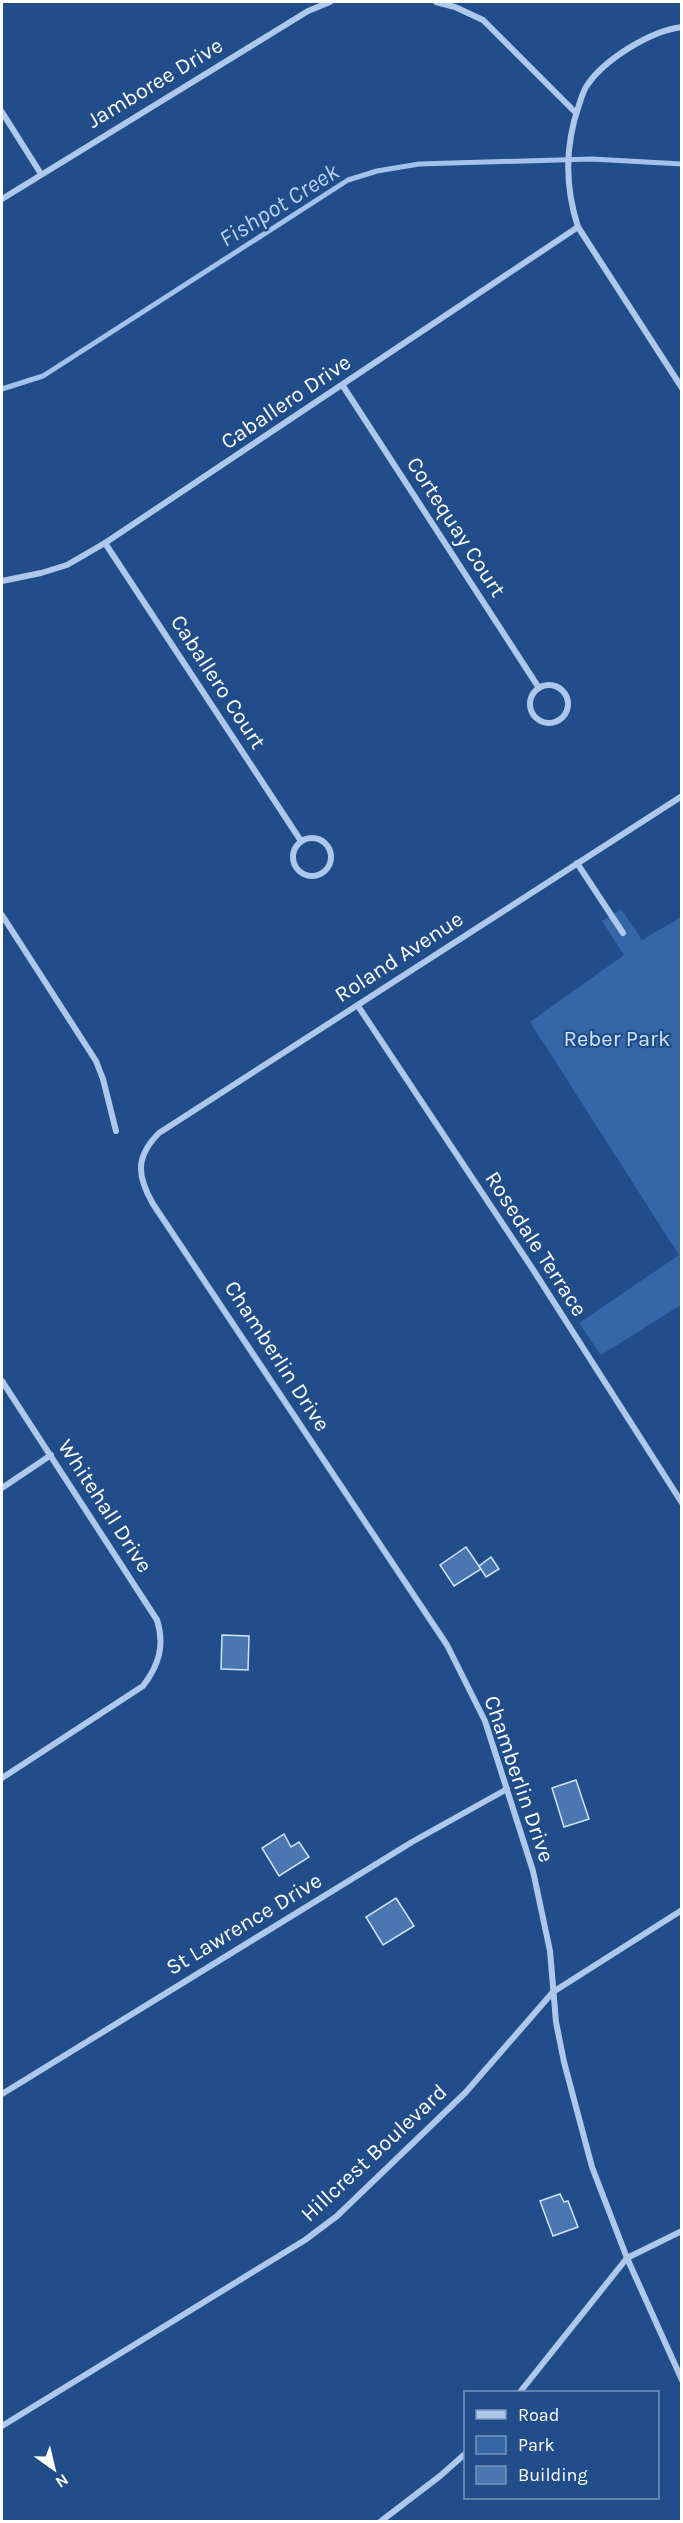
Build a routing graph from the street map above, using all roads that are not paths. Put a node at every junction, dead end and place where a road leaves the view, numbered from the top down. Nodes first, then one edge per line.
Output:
1 (330, 2) edge
2 (436, 2) edge
3 (681, 27) edge
4 (2, 112) edge
5 (576, 113) junction
6 (41, 174) junction
7 (2, 199) edge
8 (578, 227) junction
9 (343, 386) junction
10 (681, 388) edge
11 (105, 543) junction
12 (2, 581) edge
13 (539, 688) junction
14 (681, 796) edge
15 (301, 841) junction
16 (577, 863) junction
17 (2, 915) edge
18 (623, 933) dead end
19 (358, 1006) junction
20 (116, 1131) dead end
21 (142, 1155) joint
22 (2, 1381) edge
23 (51, 1455) junction
24 (2, 1488) edge
25 (681, 1503) edge
26 (2, 1778) edge
27 (507, 1789) junction
28 (681, 1910) edge
29 (553, 1992) junction
30 (2, 2094) edge
31 (681, 2231) edge
32 (627, 2258) junction
33 (681, 2380) edge
34 (521, 2391) edge
35 (2, 2426) edge
36 (464, 2454) edge
37 (380, 2522) edge

1 - 6 street, Jamboree Drive
2 - 5 street
3 - 5 street
4 - 6 street
5 - 8 street
6 - 7 street, Jamboree Drive
8 - 9 street, Caballero Drive
8 - 10 street
9 - 11 street, Caballero Drive
9 - 13 street, Cortequay Court
11 - 12 street, Caballero Drive
11 - 15 street, Caballero Court
13 - 13 street
14 - 16 street, Roland Avenue
15 - 15 street
16 - 18 street
16 - 19 street, Roland Avenue
17 - 20 street
19 - 21 street, Roland Avenue
19 - 25 street, Rosedale Terrace
21 - 27 street, Chamberlin Drive
22 - 23 street, Whitehall Drive
23 - 24 street
23 - 26 street, Whitehall Drive
27 - 29 street, Chamberlin Drive
27 - 30 street, St Lawrence Drive
28 - 29 street, Hillcrest Boulevard
29 - 32 street, Chamberlin Drive
29 - 35 street, Hillcrest Boulevard
31 - 32 street
32 - 33 street, Chamberlin Drive
32 - 34 street
36 - 37 street

